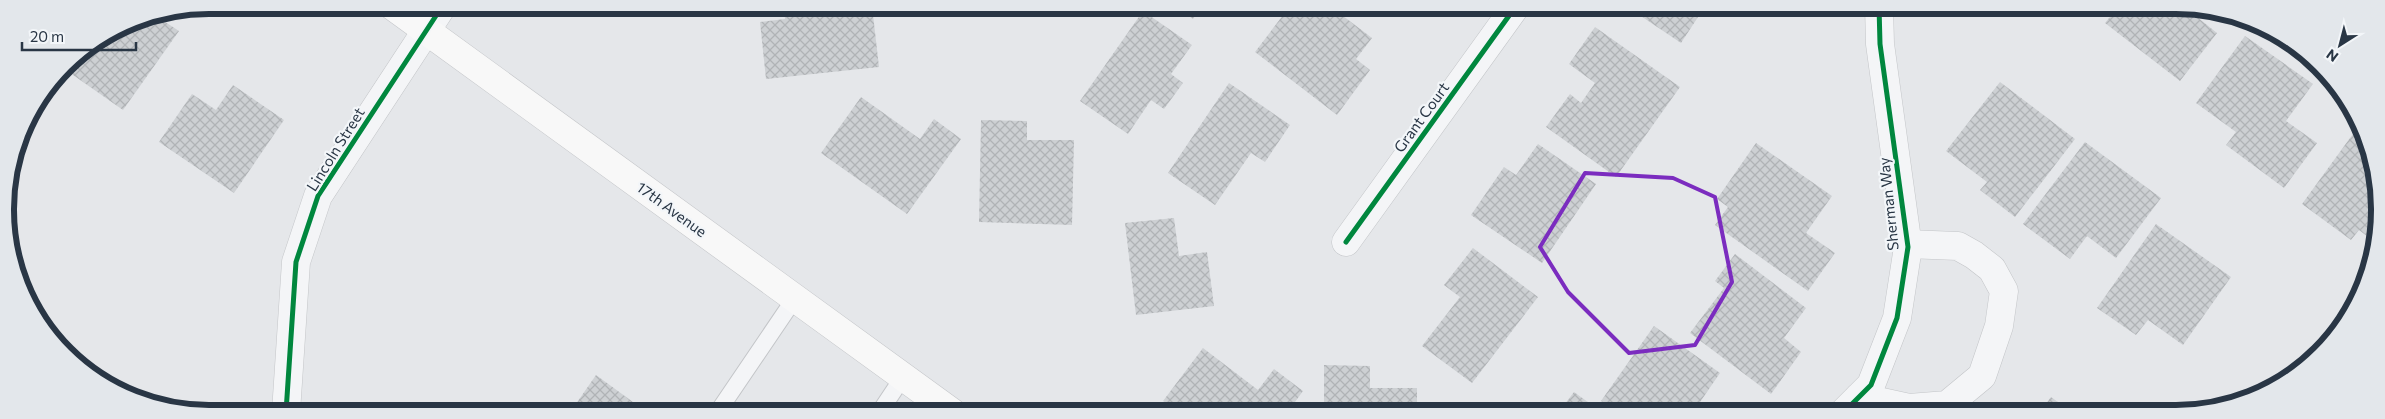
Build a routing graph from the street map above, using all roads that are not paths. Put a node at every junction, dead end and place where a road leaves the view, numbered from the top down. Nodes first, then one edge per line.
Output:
1 (403, 14) edge
2 (437, 14) edge
3 (1510, 14) edge
4 (1879, 14) edge
5 (425, 30) junction
6 (1346, 242) dead end
7 (1907, 244) junction
8 (795, 298) junction
9 (903, 376) junction
10 (286, 405) edge
11 (722, 405) edge
12 (885, 405) edge
13 (942, 405) edge
14 (1851, 405) edge
15 (1947, 405) edge

1 - 5 main road, 17th Avenue
2 - 5 street, Lincoln Street
3 - 6 street, Grant Court
4 - 7 street, Sherman Way
5 - 8 main road, 17th Avenue
5 - 10 street, Lincoln Street
7 - 14 street, Sherman Way
7 - 15 street
8 - 9 main road, 17th Avenue
8 - 11 lane
9 - 12 lane
9 - 13 main road, 17th Avenue

